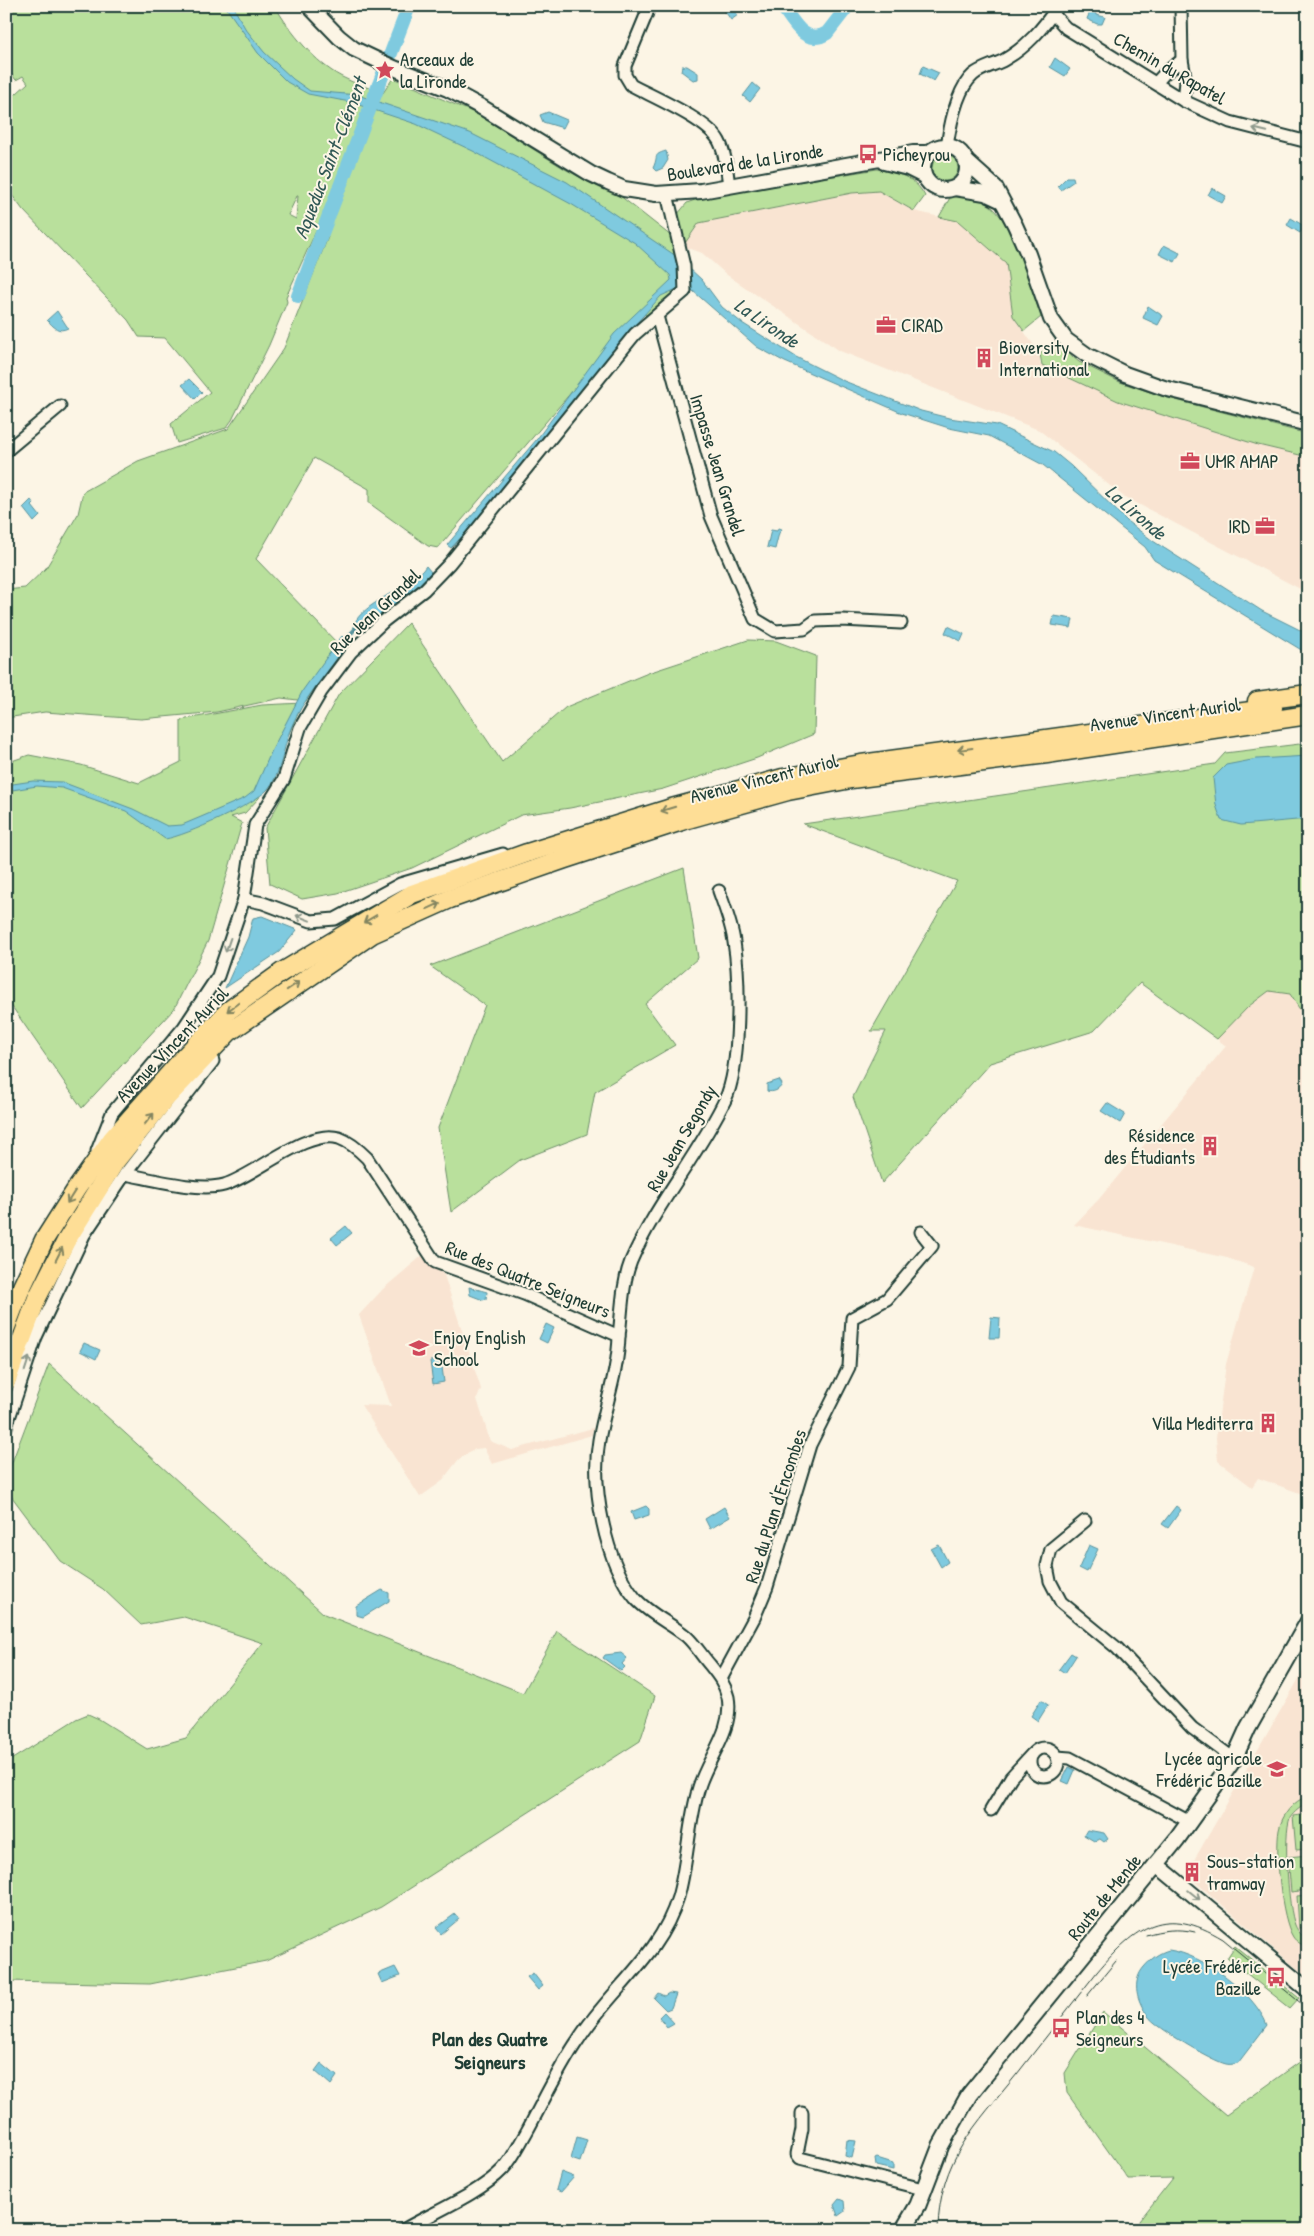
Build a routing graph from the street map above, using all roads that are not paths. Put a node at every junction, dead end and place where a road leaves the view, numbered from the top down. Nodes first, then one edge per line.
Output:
1 (309, 6) edge
2 (1181, 6) edge
3 (1055, 10) edge
4 (647, 13) dead end
5 (1182, 60) junction
6 (1156, 84) junction
7 (1184, 101) junction
8 (1308, 142) edge
9 (947, 146) junction
10 (929, 153) junction
11 (879, 160) junction
12 (966, 161) junction
13 (924, 176) junction
14 (729, 186) junction
15 (954, 188) junction
16 (667, 194) junction
17 (1000, 200) junction
18 (657, 316) junction
19 (60, 406) dead end
20 (1308, 424) edge
21 (6, 451) edge
22 (901, 623) dead end
23 (1308, 694) edge
24 (1308, 704) edge
25 (1308, 715) edge
26 (1308, 722) edge
27 (1128, 741) junction
28 (988, 746) junction
29 (598, 831) junction
30 (719, 891) dead end
31 (244, 899) junction
32 (268, 1004) junction
33 (89, 1171) junction
34 (125, 1174) junction
35 (921, 1232) dead end
36 (6, 1327) edge
37 (619, 1336) junction
38 (6, 1382) edge
39 (6, 1427) edge
40 (1085, 1522) dead end
41 (1308, 1622) edge
42 (721, 1679) junction
43 (1032, 1754) junction
44 (1057, 1757) junction
45 (1234, 1758) junction
46 (991, 1810) dead end
47 (1190, 1822) junction
48 (1156, 1864) junction
49 (1308, 1990) edge
50 (802, 2113) dead end
51 (924, 2190) junction
52 (403, 2230) edge
53 (903, 2230) edge

1 - 16 street, Boulevard de la Lironde
2 - 5 street
3 - 6 street, Chemin du Rapatel
3 - 9 street
4 - 14 street
5 - 6 street
5 - 7 street
6 - 7 street, Chemin du Rapatel
8 -> 7 street, Chemin du Rapatel
9 - 10 street
9 - 12 street
10 - 11 street, Boulevard de la Lironde
10 - 13 street
11 - 13 street, Boulevard de la Lironde
11 - 14 street, Boulevard de la Lironde
12 - 15 street
12 - 17 street
13 - 15 street
14 - 16 street, Boulevard de la Lironde
15 - 17 street
16 - 18 street, Rue Jean Grandel
17 - 20 street
18 - 22 street, Impasse Jean Grandel
18 - 31 street, Rue Jean Grandel
19 - 21 street
23 - 28 main road
24 - 28 main road, Avenue Vincent Auriol
25 - 27 main road, Avenue Vincent Auriol
26 - 27 main road
32 -> 27 main road, Avenue Vincent Auriol
28 -> 29 main road, Avenue Vincent Auriol
29 -> 31 street, Avenue Vincent Auriol
29 -> 33 main road, Avenue Vincent Auriol
30 - 37 street, Rue Jean Segondy
31 -> 33 street, Rue Jean Grandel
32 - 34 street, Avenue Vincent Auriol
38 -> 32 main road, Avenue Vincent Auriol
33 -> 36 main road, Avenue Vincent Auriol
34 - 37 street, Rue des Quatre Seigneurs
39 -> 34 street, Avenue Vincent Auriol
35 - 42 street, Rue du Plan d'Encombes
37 - 42 street, Rue des Quatre Seigneurs
40 - 45 street
41 - 45 main road, Route de Mende
42 - 52 street, Rue des Quatre Seigneurs
43 - 44 street
43 - 44 street
43 - 46 street
44 - 47 street
45 - 47 main road, Route de Mende
47 - 48 main road, Route de Mende
48 -> 49 street
48 - 51 main road, Route de Mende
50 - 51 street
51 - 53 main road, Route de Mende

